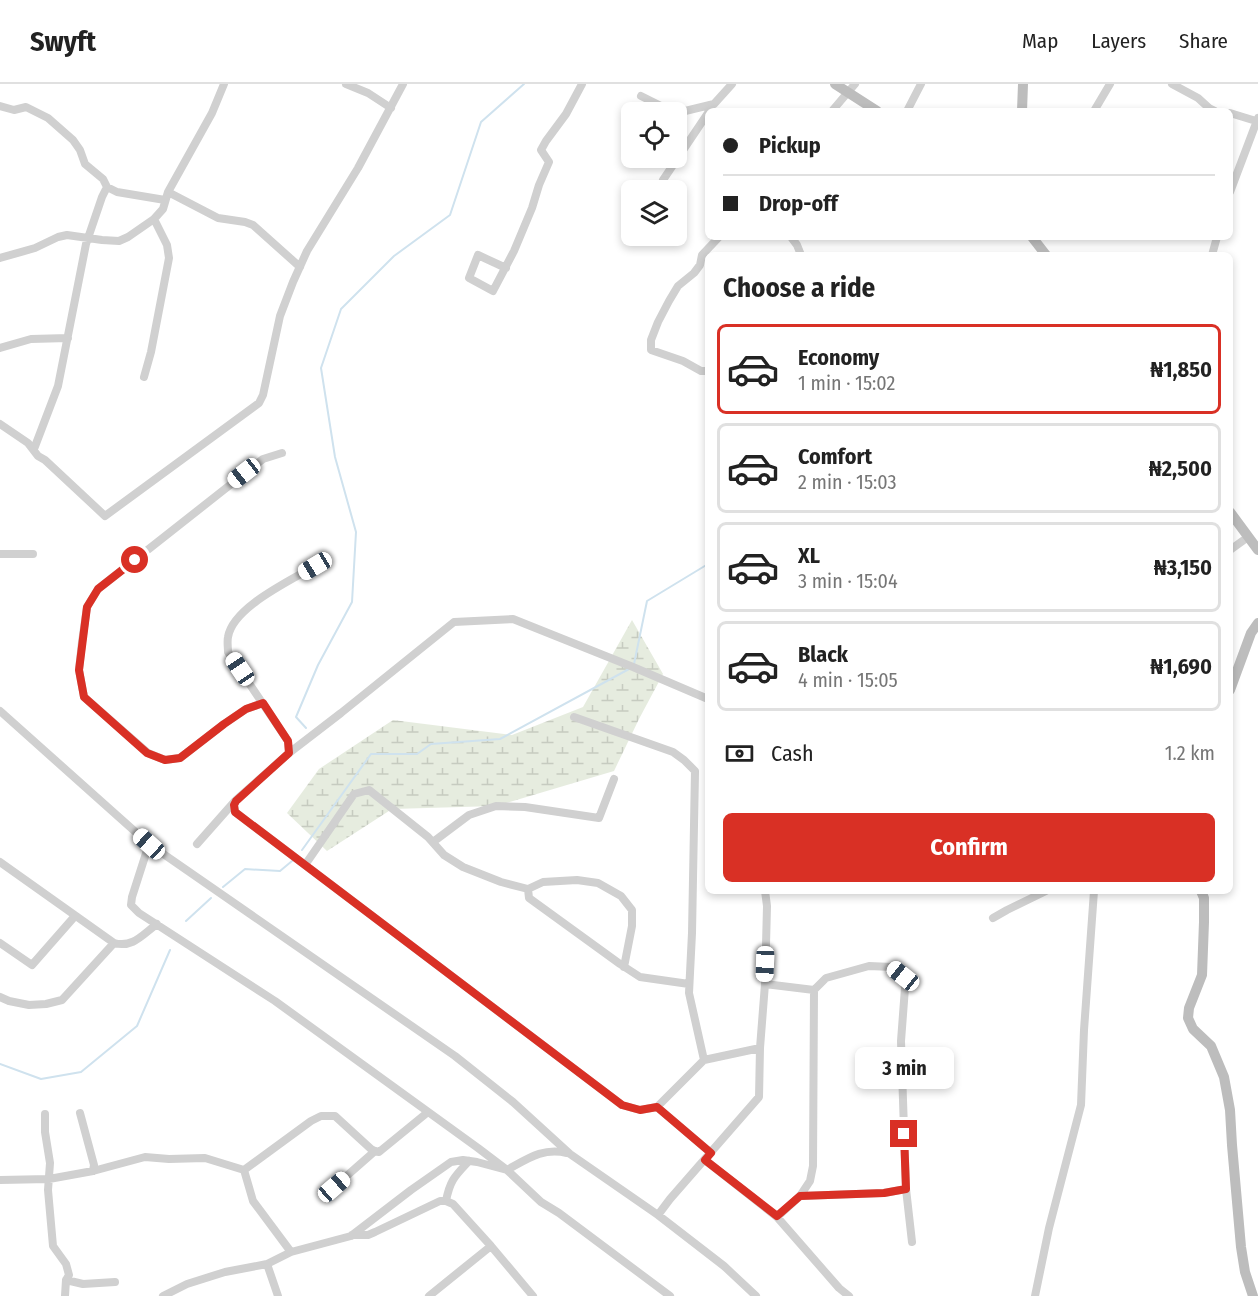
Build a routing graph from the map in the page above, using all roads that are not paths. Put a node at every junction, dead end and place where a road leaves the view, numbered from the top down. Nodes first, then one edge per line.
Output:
1 (224, 84) edge
2 (346, 84) edge
3 (403, 84) edge
4 (582, 84) edge
5 (732, 84) edge
6 (835, 84) edge
7 (921, 84) edge
8 (1023, 84) edge
9 (1110, 84) edge
10 (1172, 84) edge
11 (852, 88) edge
12 (641, 96) dead end
13 (0, 106) edge
14 (391, 108) junction
15 (711, 108) edge
16 (835, 108) edge
17 (874, 108) edge
18 (909, 108) edge
19 (1023, 108) edge
20 (1096, 108) edge
21 (1209, 108) edge
22 (705, 110) edge
23 (1233, 114) edge
24 (705, 117) edge
25 (1257, 119) edge
26 (663, 180) dead end
27 (1233, 184) edge
28 (107, 187) junction
29 (167, 196) junction
30 (154, 219) junction
31 (88, 238) junction
32 (716, 240) edge
33 (0, 258) edge
34 (300, 267) junction
35 (506, 267) junction
36 (68, 338) junction
37 (0, 348) edge
38 (705, 371) edge
39 (144, 377) dead end
40 (0, 424) edge
41 (34, 450) junction
42 (282, 453) dead end
43 (1233, 516) edge
44 (1248, 537) junction
45 (1233, 548) edge
46 (1258, 550) edge
47 (0, 554) edge
48 (33, 554) dead end
49 (315, 566) dead end
50 (1258, 623) edge
51 (1233, 682) edge
52 (705, 698) edge
53 (263, 703) junction
54 (0, 711) edge
55 (574, 717) dead end
56 (289, 753) junction
57 (614, 779) dead end
58 (236, 801) junction
59 (433, 842) junction
60 (149, 844) junction
61 (197, 844) dead end
62 (0, 862) edge
63 (305, 865) junction
64 (528, 889) junction
65 (765, 894) edge
66 (1030, 894) edge
67 (1095, 894) edge
68 (1202, 894) edge
69 (75, 916) junction
70 (993, 918) dead end
71 (157, 924) junction
72 (0, 943) edge
73 (114, 944) junction
74 (624, 968) junction
75 (689, 984) junction
76 (765, 984) junction
77 (814, 990) junction
78 (0, 997) edge
79 (760, 1048) junction
80 (704, 1060) junction
81 (657, 1107) junction
82 (428, 1112) junction
83 (80, 1113) dead end
84 (45, 1114) dead end
85 (375, 1151) junction
86 (570, 1154) junction
87 (708, 1156) junction
88 (469, 1161) junction
89 (244, 1170) junction
90 (507, 1170) junction
91 (93, 1171) junction
92 (49, 1179) junction
93 (0, 1180) edge
94 (334, 1187) dead end
95 (906, 1189) junction
96 (800, 1196) junction
97 (446, 1201) junction
98 (658, 1215) junction
99 (777, 1216) junction
100 (351, 1236) junction
101 (912, 1242) dead end
102 (490, 1246) junction
103 (291, 1252) junction
104 (267, 1264) junction
105 (66, 1280) junction
106 (115, 1282) dead end
107 (65, 1296) edge
108 (163, 1296) edge
109 (278, 1296) edge
110 (429, 1296) edge
111 (533, 1296) edge
112 (669, 1296) edge
113 (756, 1296) edge
114 (849, 1296) edge
115 (1035, 1296) edge
116 (1253, 1296) edge

1 - 29 street
2 - 14 street
3 - 14 street
4 - 35 street
5 - 15 street
6 - 11 street
7 - 18 street
8 - 19 street
9 - 20 street
10 - 21 street
11 - 16 street
11 - 17 street
12 - 22 street
13 - 28 street
14 - 34 street
23 - 25 street
24 - 26 street
25 - 27 street
28 - 29 street
28 - 31 street
29 - 30 street
29 - 34 street
30 - 31 street
30 - 39 street
31 - 33 street
31 - 36 street
32 - 38 street
34 - 41 street
35 - 35 street
36 - 37 street
36 - 41 street
40 - 41 street
42 - 53 street
43 - 44 street
44 - 45 street
44 - 46 street
47 - 48 street
49 - 53 street
50 - 51 street
52 - 56 street
53 - 56 street
54 - 60 street
55 - 75 street
56 - 58 street
57 - 59 street
58 - 61 street
58 - 63 street
59 - 63 street
59 - 64 street
60 - 71 street
60 - 86 street
62 - 69 street
63 - 81 street
64 - 74 street
64 - 74 street
65 - 76 street
66 - 70 street
67 - 115 street
68 - 116 street
69 - 72 street
69 - 73 street
71 - 73 street
71 - 82 street
73 - 78 street
74 - 75 street
75 - 80 street
76 - 77 street
76 - 79 street
77 - 95 street
77 - 96 street
79 - 80 street
79 - 87 street
80 - 81 street
81 - 87 street
82 - 85 street
82 - 90 street
83 - 91 street
84 - 92 street
85 - 89 street
85 - 94 street
86 - 90 street
86 - 98 street
87 - 98 street
87 - 99 street
88 - 90 street
88 - 97 street
88 - 100 street
89 - 91 street
89 - 103 street
90 - 112 street
91 - 92 street
92 - 93 street
92 - 105 street
95 - 96 street
95 - 101 street
96 - 99 street
97 - 100 street
97 - 102 street
98 - 113 street
99 - 114 street
100 - 103 street
102 - 110 street
102 - 111 street
103 - 104 street
104 - 108 street
104 - 109 street
105 - 106 street
105 - 107 street

